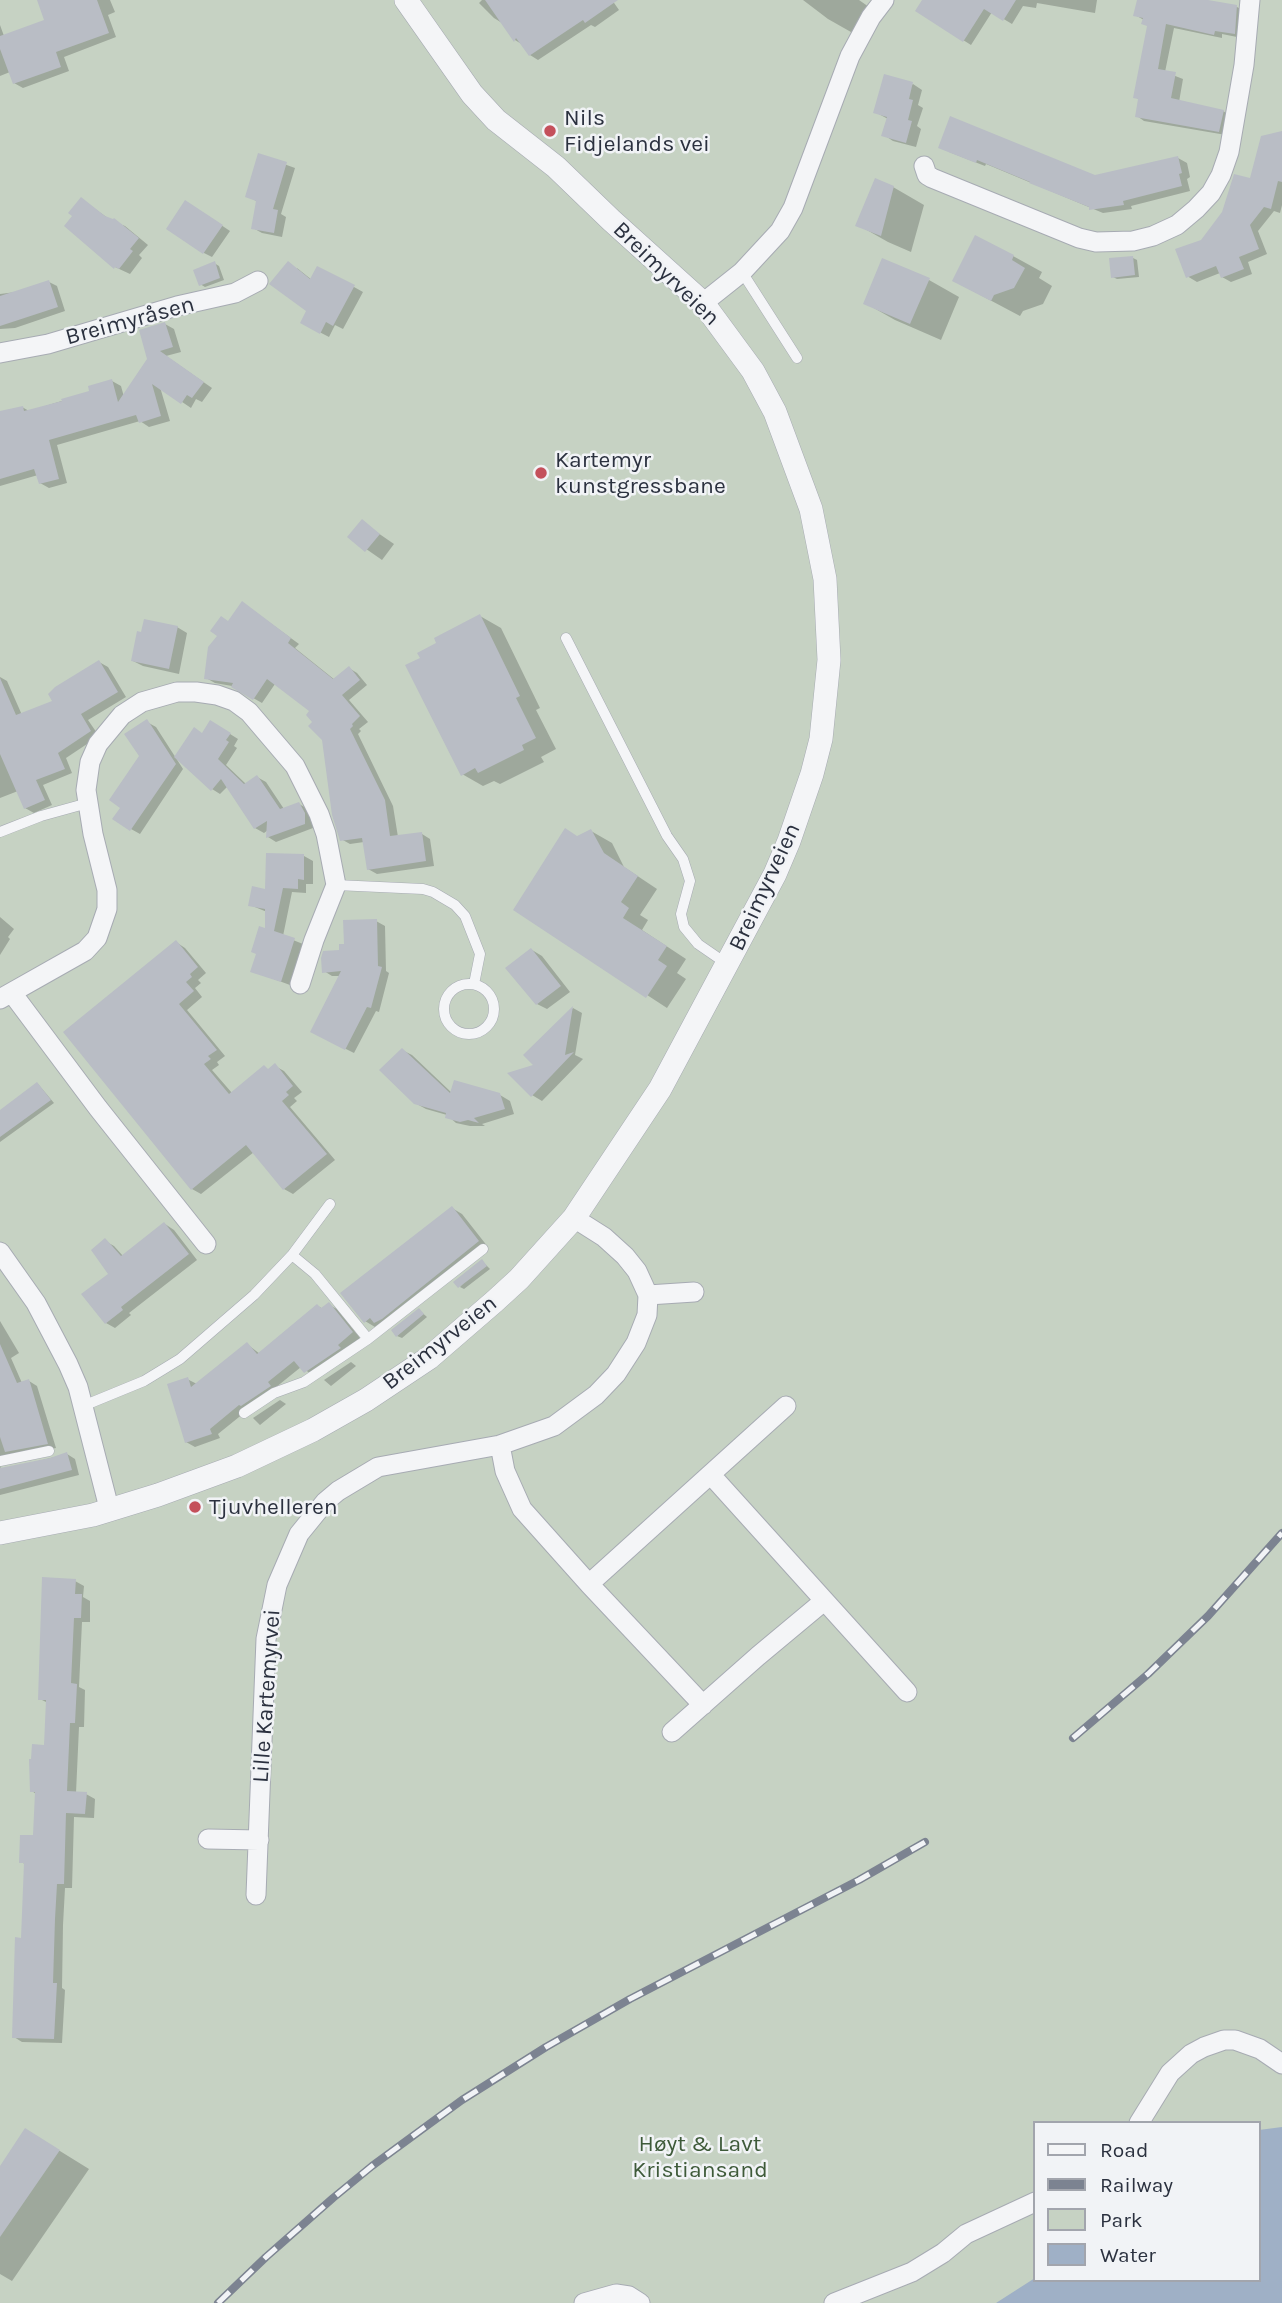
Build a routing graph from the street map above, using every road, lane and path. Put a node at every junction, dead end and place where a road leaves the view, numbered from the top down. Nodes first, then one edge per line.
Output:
1 (406, 0) edge
2 (884, 0) edge
3 (1250, 0) edge
4 (924, 166) dead end
5 (742, 272) junction
6 (258, 281) dead end
7 (703, 303) junction
8 (0, 353) edge
9 (797, 358) dead end
10 (566, 638) dead end
11 (88, 803) junction
12 (0, 832) edge
13 (336, 885) junction
14 (728, 965) junction
15 (300, 984) dead end
16 (474, 984) junction
17 (6, 996) edge
18 (330, 1204) dead end
19 (574, 1218) junction
20 (206, 1244) dead end
21 (483, 1249) dead end
22 (0, 1252) edge
23 (292, 1255) junction
24 (694, 1292) dead end
25 (648, 1295) junction
26 (368, 1339) junction
27 (83, 1406) junction
28 (786, 1406) dead end
29 (244, 1413) dead end
30 (500, 1446) junction
31 (49, 1451) dead end
32 (0, 1461) edge
33 (711, 1475) junction
34 (109, 1508) junction
35 (0, 1533) edge
36 (589, 1584) junction
37 (824, 1601) junction
38 (907, 1692) dead end
39 (703, 1705) junction
40 (671, 1732) dead end
41 (208, 1839) dead end
42 (259, 1840) junction
43 (256, 1895) dead end
44 (1282, 2064) edge
45 (1140, 2121) edge
46 (1034, 2202) edge
47 (589, 2302) edge
48 (640, 2303) edge
49 (834, 2303) edge

1 - 7 street, Breimyrveien
2 - 5 street
3 - 4 street
5 - 7 street
5 - 9 lane
6 - 8 street, Breimyråsen
7 - 14 street, Breimyrveien
10 - 14 lane
11 - 12 lane
11 - 13 street
11 - 17 street
13 - 15 street
13 - 16 lane
14 - 19 street, Breimyrveien
16 - 16 lane
17 - 20 street
18 - 23 lane
19 - 25 street
19 - 34 street, Breimyrveien
21 - 26 lane
22 - 27 street
23 - 26 lane
23 - 27 lane
24 - 25 street
25 - 30 street, Lille Kartemyrvei
26 - 29 lane
27 - 34 street
28 - 33 street
30 - 36 street
30 - 42 street, Lille Kartemyrvei
31 - 32 lane
33 - 36 street
33 - 37 street
34 - 35 street, Breimyrveien
36 - 39 street
37 - 38 street
37 - 39 street
39 - 40 street
41 - 42 street
42 - 43 street, Lille Kartemyrvei
44 - 45 street
46 - 49 street
47 - 48 street

